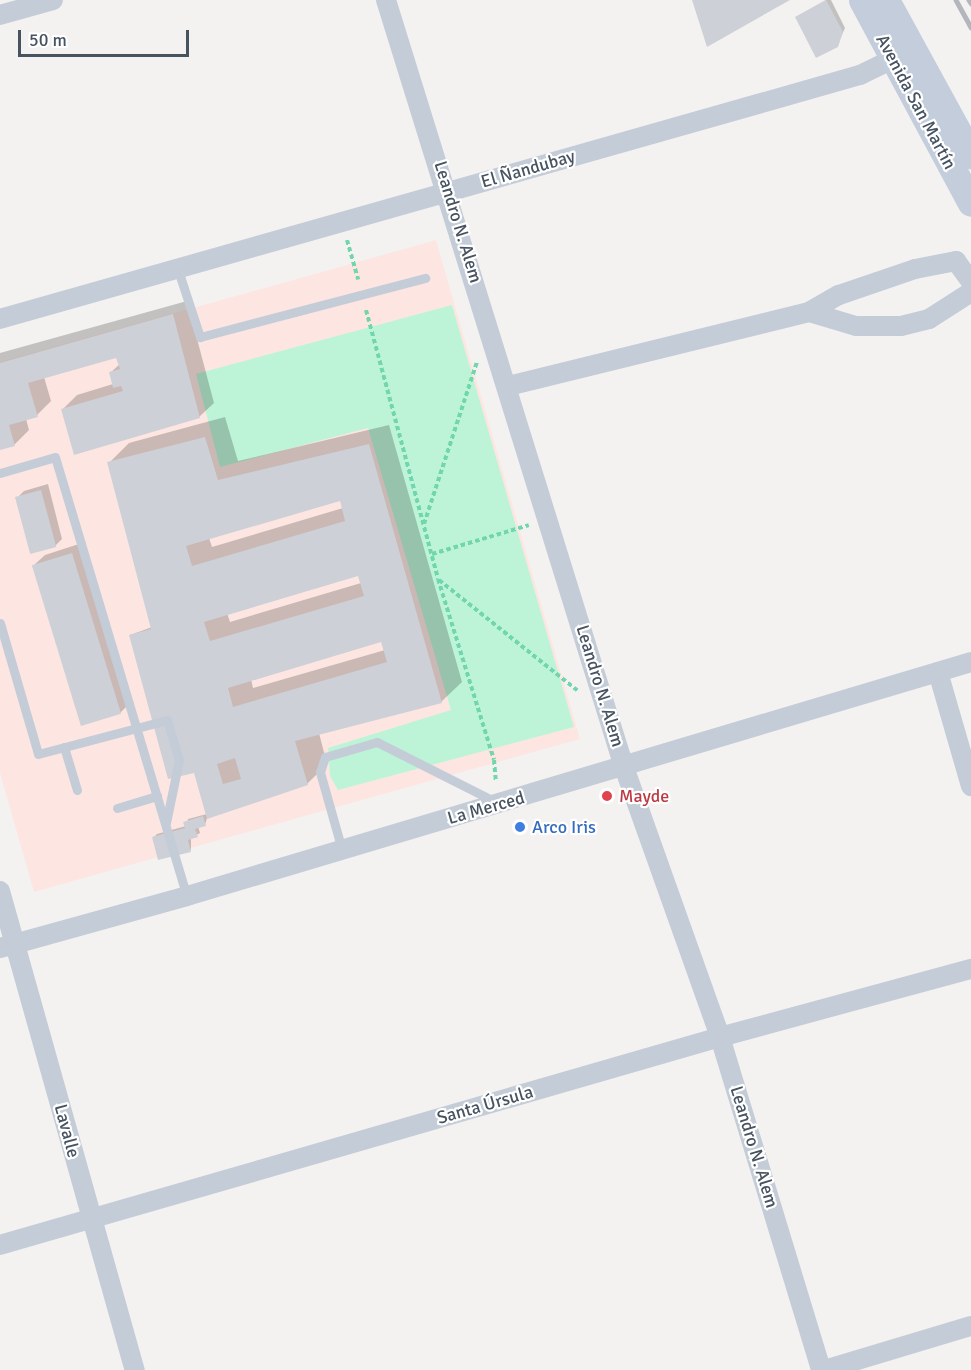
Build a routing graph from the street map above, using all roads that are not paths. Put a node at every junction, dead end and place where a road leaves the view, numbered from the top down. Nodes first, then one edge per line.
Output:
1 (53, 0) edge
2 (386, 0) edge
3 (862, 0) edge
4 (886, 0) edge
5 (0, 15) edge
6 (903, 54) junction
7 (971, 155) edge
8 (449, 191) junction
9 (971, 203) edge
10 (177, 267) junction
11 (425, 278) dead end
12 (971, 282) edge
13 (971, 292) edge
14 (809, 312) junction
15 (0, 318) edge
16 (507, 386) junction
17 (0, 473) edge
18 (0, 622) edge
19 (971, 662) edge
20 (938, 672) junction
21 (136, 729) junction
22 (64, 747) junction
23 (624, 767) junction
24 (971, 786) edge
25 (77, 790) dead end
26 (157, 796) junction
27 (499, 804) junction
28 (117, 808) dead end
29 (165, 825) junction
30 (342, 850) junction
31 (0, 891) edge
32 (187, 896) junction
33 (8, 946) edge
34 (971, 969) edge
35 (720, 1037) junction
36 (91, 1218) junction
37 (0, 1245) edge
38 (971, 1326) edge
39 (135, 1370) edge
40 (823, 1370) edge

1 - 5 street
2 - 8 street, Leandro N. Alem
3 - 6 main road, Avenida San Martín
4 - 6 main road, Avenida San Martín
6 - 7 main road, Avenida San Martín
6 - 8 street, El Ñandubay
6 - 9 main road, Avenida San Martín
8 - 10 street, El Ñandubay
8 - 16 street, Leandro N. Alem
10 - 11 lane
10 - 15 street, El Ñandubay
12 - 14 street
13 - 14 street
14 - 16 street
16 - 23 street, Leandro N. Alem
17 - 21 lane
18 - 22 lane
19 - 20 street, La Merced
20 - 23 street, La Merced
20 - 24 street
21 - 22 lane
21 - 26 lane
21 - 29 lane
22 - 25 lane
23 - 27 street, La Merced
23 - 35 street, Leandro N. Alem
26 - 28 lane
26 - 29 lane
27 - 30 street, La Merced
27 - 30 lane
29 - 32 lane
30 - 32 street, La Merced
31 - 33 street, Lavalle
32 - 33 street, La Merced
33 - 36 street, Lavalle
34 - 35 street, Santa Úrsula
35 - 36 street, Santa Úrsula
35 - 40 street, Leandro N. Alem
36 - 37 street, Santa Úrsula
36 - 39 street, Lavalle
38 - 40 street

